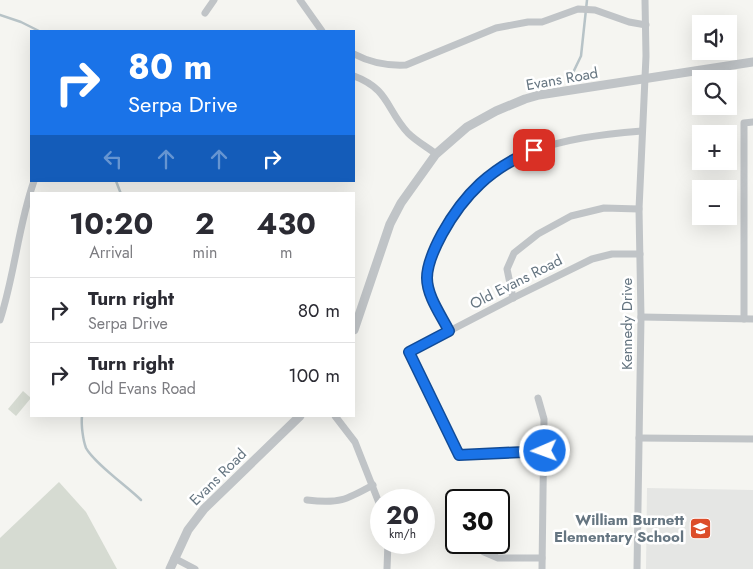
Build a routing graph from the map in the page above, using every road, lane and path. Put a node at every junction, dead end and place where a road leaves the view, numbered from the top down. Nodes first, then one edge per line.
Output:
1 (214, 0) edge
2 (300, 0) edge
3 (645, 0) edge
4 (205, 13) dead end
5 (646, 25) junction
6 (321, 30) edge
7 (355, 54) edge
8 (753, 62) edge
9 (355, 76) edge
10 (644, 80) junction
11 (753, 122) edge
12 (642, 131) junction
13 (436, 154) junction
14 (34, 182) edge
15 (639, 210) junction
16 (640, 254) junction
17 (513, 298) junction
18 (642, 317) junction
19 (744, 319) junction
20 (753, 319) edge
21 (0, 320) edge
22 (355, 327) edge
23 (449, 331) junction
24 (538, 398) dead end
25 (299, 417) edge
26 (336, 417) edge
27 (638, 438) junction
28 (753, 439) edge
29 (545, 451) junction
30 (373, 485) junction
31 (374, 489) edge
32 (307, 500) dead end
33 (388, 554) edge
34 (489, 554) edge
35 (174, 558) junction
36 (542, 558) junction
37 (170, 569) edge
38 (195, 569) edge
39 (387, 569) edge
40 (542, 569) edge
41 (636, 569) edge

1 - 4 street
2 - 6 street
3 - 5 street, Kennedy Drive
5 - 7 street
5 - 10 street, Kennedy Drive
8 - 10 street, Evans Road
9 - 13 street
10 - 12 street, Kennedy Drive
10 - 13 street, Evans Road
11 - 19 street
12 - 15 street, Kennedy Drive
12 - 23 street
13 - 22 street, Evans Road
14 - 21 street
15 - 16 street, Kennedy Drive
15 - 17 street
16 - 17 street, Old Evans Road
16 - 18 street, Kennedy Drive
17 - 23 street, Old Evans Road
18 - 19 street
18 - 27 street, Kennedy Drive
19 - 20 street
23 - 29 street, Old Evans Road
24 - 29 street
25 - 35 street, Evans Road
26 - 30 street
27 - 28 street
27 - 41 street, Kennedy Drive
29 - 36 street
30 - 31 street
30 - 32 street
33 - 39 street
34 - 36 street
35 - 37 street, Evans Road
35 - 38 street
36 - 40 street

